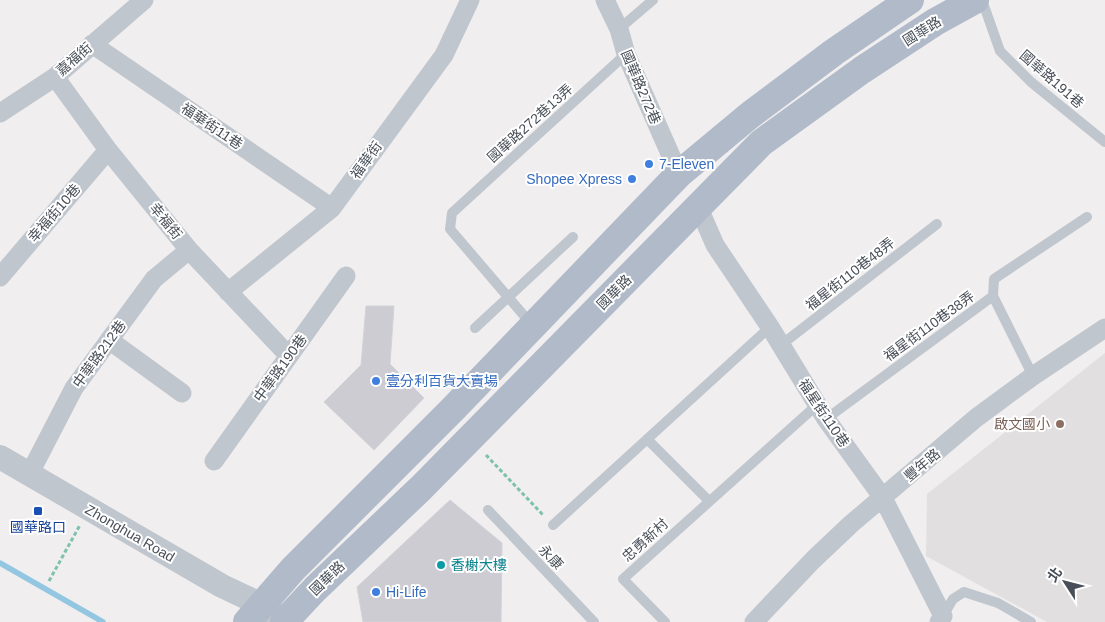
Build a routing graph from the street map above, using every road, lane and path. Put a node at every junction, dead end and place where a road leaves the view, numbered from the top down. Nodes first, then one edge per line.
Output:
1 (144, 0) edge
2 (470, 0) edge
3 (605, 0) edge
4 (653, 0) edge
5 (910, 0) edge
6 (975, 0) edge
7 (982, 0) edge
8 (619, 29) junction
9 (92, 44) junction
10 (626, 54) junction
11 (55, 77) junction
12 (0, 112) edge
13 (1105, 142) edge
14 (108, 150) junction
15 (679, 174) junction
16 (698, 206) junction
17 (332, 208) junction
18 (1087, 217) dead end
19 (937, 224) dead end
20 (573, 237) dead end
21 (189, 250) junction
22 (346, 276) dead end
23 (0, 277) edge
24 (228, 292) junction
25 (993, 296) junction
26 (508, 298) junction
27 (533, 326) junction
28 (770, 327) junction
29 (475, 328) dead end
30 (1105, 328) edge
31 (109, 340) junction
32 (781, 345) junction
33 (289, 356) junction
34 (1033, 376) junction
35 (182, 393) dead end
36 (822, 412) junction
37 (647, 439) junction
38 (485, 454) dead end
39 (0, 457) edge
40 (214, 461) dead end
41 (30, 473) junction
42 (883, 498) junction
43 (709, 501) junction
44 (90, 510) junction
45 (488, 510) dead end
46 (553, 525) joint
47 (49, 582) dead end
48 (255, 614) edge
49 (943, 620) edge
50 (290, 622) edge
51 (594, 622) edge
52 (665, 622) edge
53 (754, 622) edge
54 (1031, 622) edge

1 - 9 street, 嘉福街
2 - 17 street, 福華街
3 - 8 street, 國華路272巷
4 - 8 lane
5 - 15 main road
6 - 16 main road, 國華路
7 - 13 lane, 國華路191巷
8 - 10 street, 國華路272巷
9 - 11 street, 嘉福街
9 - 17 street, 福華街11巷
10 - 15 street, 國華路272巷
10 - 26 lane, 國華路272巷13弄
11 - 12 street, 嘉福街
11 - 14 street, 幸福街
14 - 21 street, 幸福街
14 - 23 street, 幸福街10巷
15 - 16 main road
15 - 27 main road
16 - 28 street, 福星街110巷
16 - 50 main road, 國華路
17 - 24 street, 福華街
18 - 25 lane, 福星街110巷38弄
19 - 32 lane, 福星街110巷48弄
20 - 26 lane
21 - 24 street, 幸福街
21 - 31 street, 中華路212巷
22 - 33 street, 中華路190巷
24 - 33 street, 幸福街
25 - 34 lane
25 - 36 lane, 福星街110巷38弄
26 - 27 lane
26 - 29 lane
27 - 48 main road
28 - 32 street, 福星街110巷
28 - 37 lane
30 - 34 street, 豐年路
31 - 35 street
31 - 41 street, 中華路212巷
32 - 36 street, 福星街110巷
33 - 40 street, 中華路190巷
34 - 42 street, 豐年路
36 - 42 street, 福星街110巷
36 - 43 lane, 忠勇新村
37 - 43 lane
37 - 46 lane
38 - 46 path
39 - 41 street, Zhonghua Road
41 - 44 street, Zhonghua Road
42 - 49 street, 福星街110巷
42 - 53 street, 豐年路
43 - 52 lane, 忠勇新村
44 - 47 path
44 - 48 street, Zhonghua Road
45 - 51 lane, 永康
48 - 50 street, Zhonghua Road
49 - 54 lane

